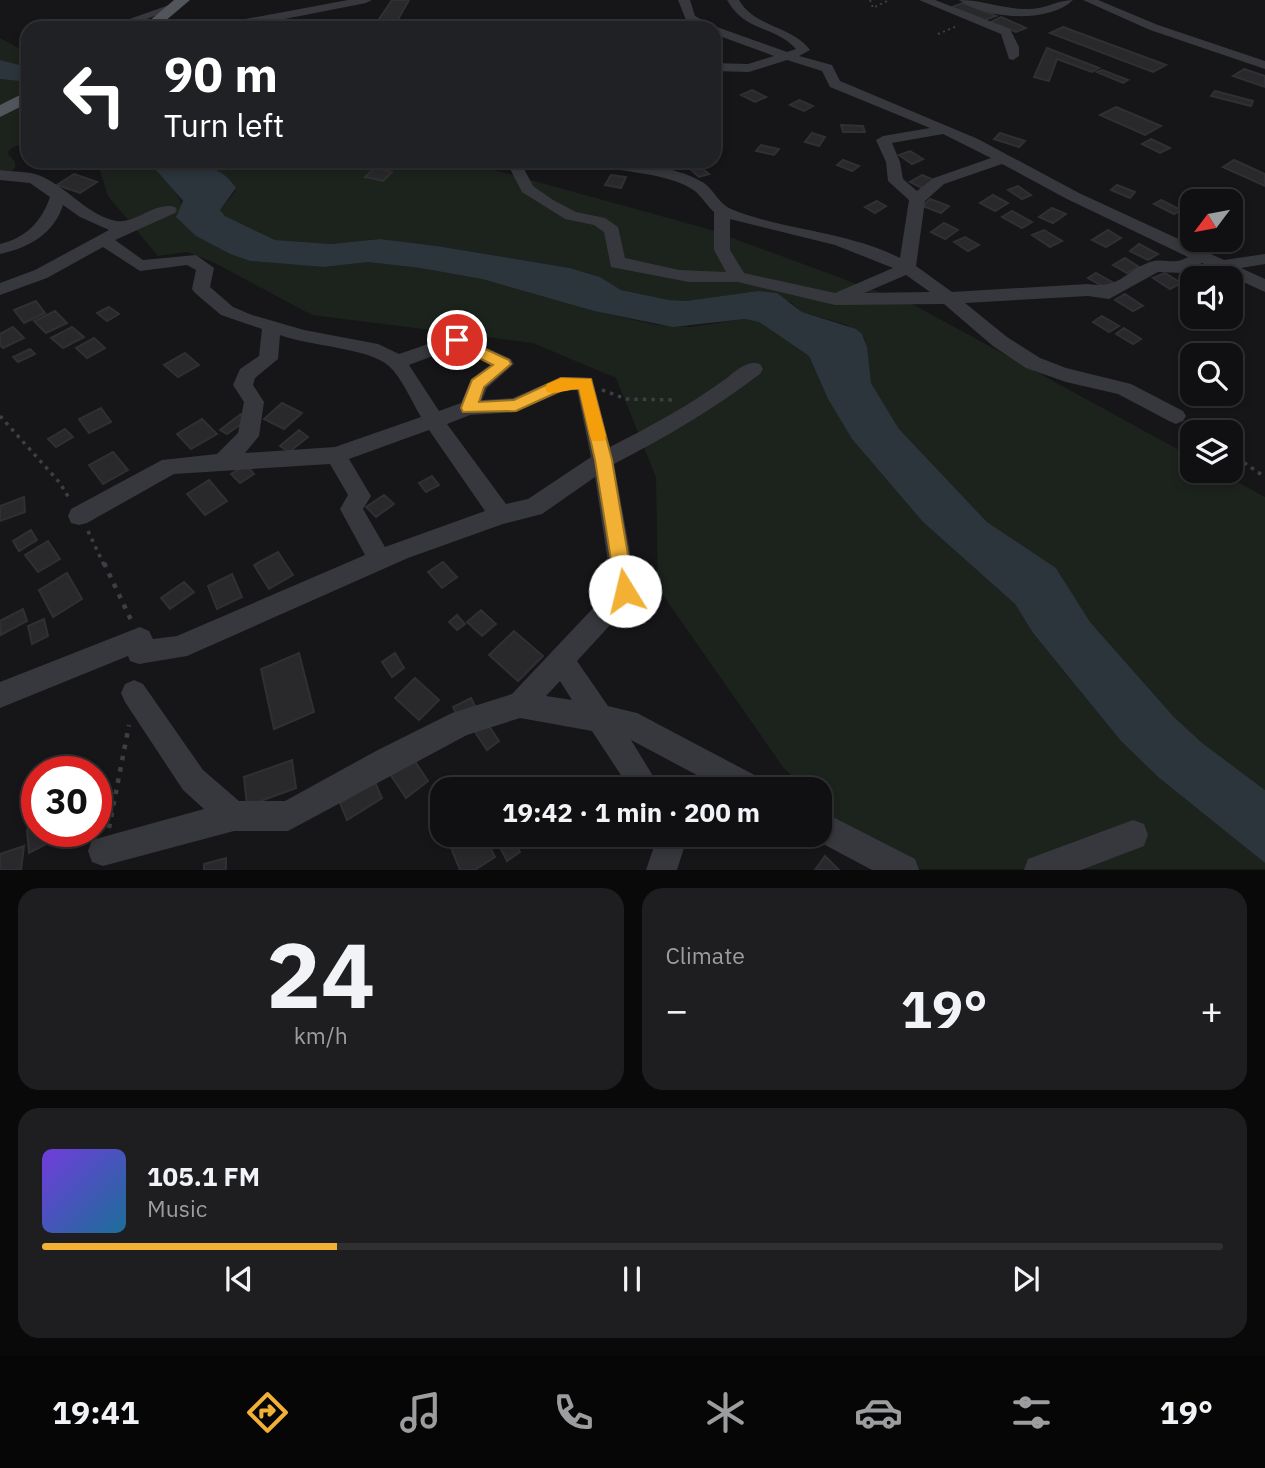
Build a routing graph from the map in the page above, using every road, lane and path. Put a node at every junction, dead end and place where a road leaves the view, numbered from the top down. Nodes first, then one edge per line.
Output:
1 (366, 0) edge
2 (684, 0) edge
3 (733, 0) edge
4 (870, 0) edge
5 (889, 0) edge
6 (965, 0) edge
7 (1067, 0) edge
8 (1089, 0) edge
9 (931, 1) edge
10 (180, 3) edge
11 (277, 18) junction
12 (130, 21) edge
13 (157, 21) edge
14 (260, 21) edge
15 (286, 21) edge
16 (696, 21) edge
17 (721, 32) edge
18 (786, 56) junction
19 (1013, 56) dead end
20 (1265, 65) edge
21 (721, 67) edge
22 (21, 100) edge
23 (5, 109) edge
24 (944, 130) junction
25 (1004, 158) junction
26 (516, 168) edge
27 (618, 168) edge
28 (0, 175) edge
29 (58, 195) junction
30 (916, 199) junction
31 (169, 210) dead end
32 (722, 212) junction
33 (127, 227) junction
34 (105, 241) junction
35 (0, 249) edge
36 (1201, 256) junction
37 (1265, 259) edge
38 (1221, 266) joint
39 (907, 268) junction
40 (1243, 276) edge
41 (738, 277) junction
42 (1265, 286) edge
43 (0, 289) edge
44 (950, 298) junction
45 (835, 299) junction
46 (272, 325) junction
47 (397, 362) junction
48 (753, 369) dead end
49 (585, 383) junction
50 (714, 398) junction
51 (469, 408) junction
52 (1176, 415) dead end
53 (0, 416) edge
54 (435, 422) junction
55 (336, 454) junction
56 (603, 460) junction
57 (1243, 462) edge
58 (221, 464) junction
59 (1265, 477) edge
60 (502, 515) junction
61 (79, 516) junction
62 (380, 560) junction
63 (139, 646) junction
64 (561, 660) junction
65 (134, 693) joint
66 (0, 695) edge
67 (520, 705) junction
68 (598, 718) junction
69 (639, 777) edge
70 (729, 777) edge
71 (234, 816) junction
72 (832, 832) edge
73 (1133, 835) dead end
74 (669, 847) edge
75 (103, 851) joint
76 (662, 870) edge
77 (904, 870) edge
78 (1039, 870) edge

1 - 11 street
2 - 16 street
3 - 18 street
4 - 5 path
6 - 7 street
8 - 20 street
9 - 19 street
10 - 12 street
10 - 13 main road
11 - 14 street
11 - 15 street
17 - 18 street
18 - 21 street
18 - 24 street
22 - 23 main road
24 - 25 street
24 - 30 street
25 - 30 street
25 - 36 street
26 - 41 street
27 - 32 street
28 - 29 street
29 - 33 street
29 - 35 street
30 - 39 street
31 - 33 street
32 - 39 street
32 - 41 street
33 - 34 street
34 - 43 street
34 - 46 street
36 - 38 street
36 - 44 street
37 - 38 street
39 - 44 street
39 - 45 street
40 - 42 street
41 - 45 street
44 - 45 street
44 - 52 street
46 - 47 street
46 - 58 street
47 - 51 street
47 - 54 street
48 - 50 street
49 - 50 path
49 - 51 street
49 - 56 street
50 - 56 street
51 - 54 street
53 - 61 path
54 - 55 street
54 - 60 street
55 - 58 street
55 - 62 street
56 - 60 street
56 - 64 street
57 - 59 path
58 - 61 street
60 - 62 street
61 - 63 path
62 - 63 street
63 - 66 street
64 - 67 street
64 - 68 street
65 - 71 street
65 - 75 path
67 - 68 street
67 - 71 street
68 - 69 street
68 - 70 street
71 - 75 street
72 - 77 street
73 - 78 street
74 - 76 street

